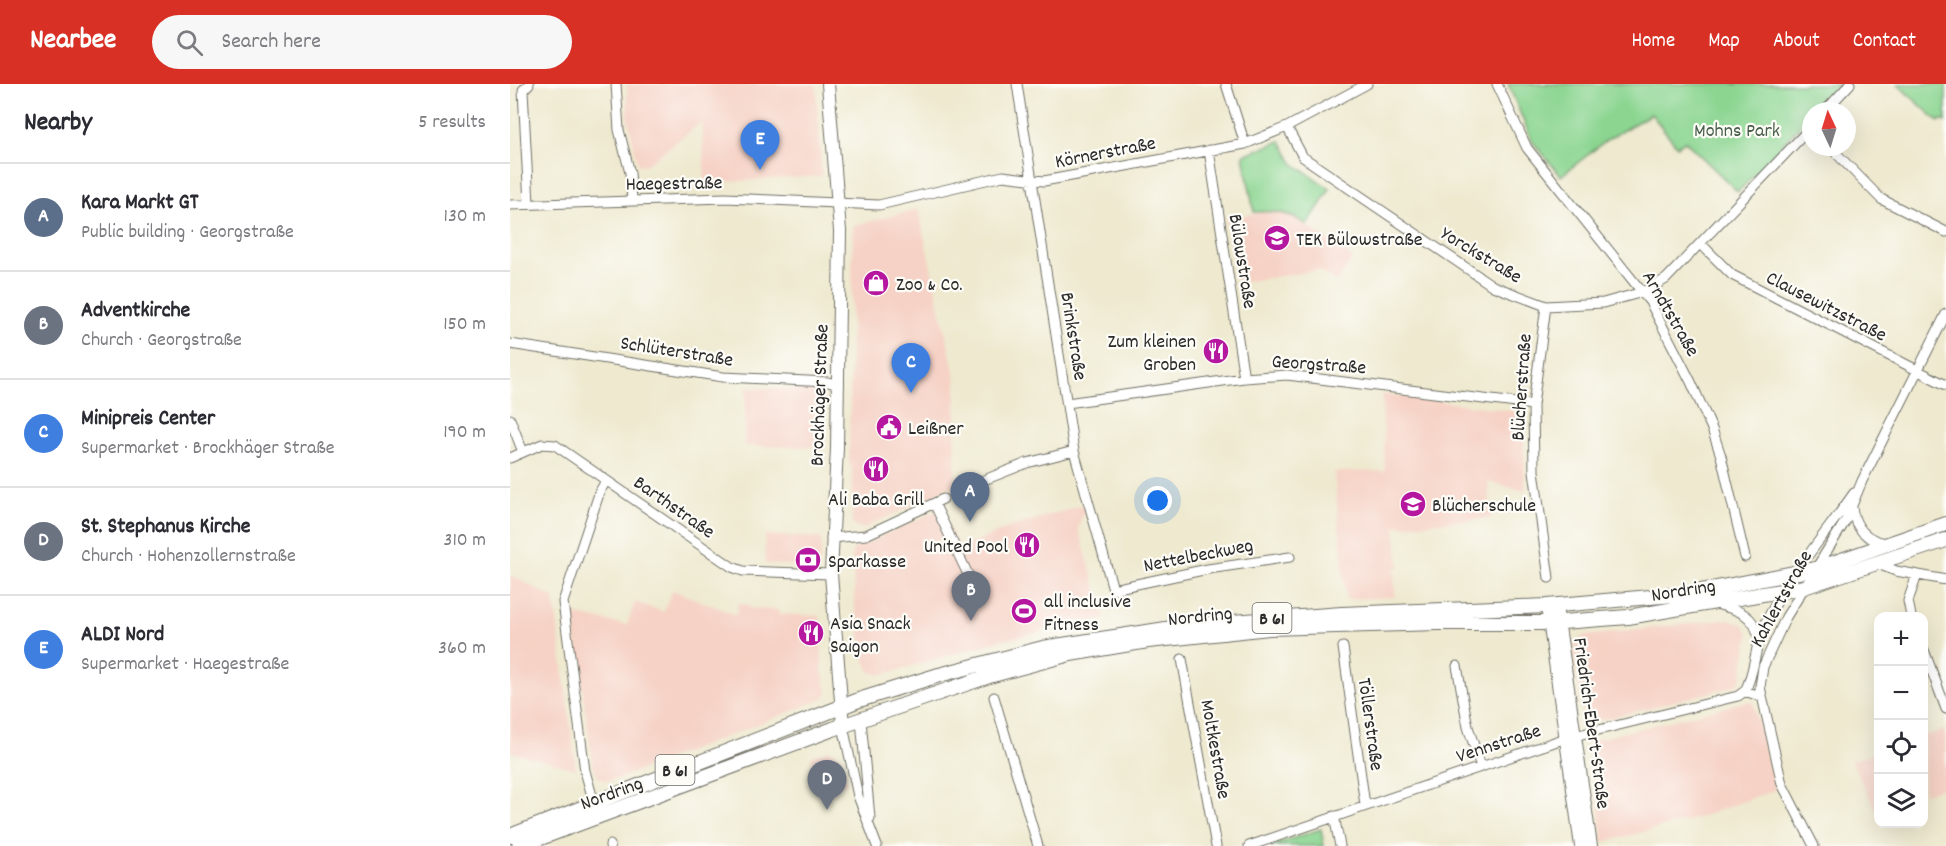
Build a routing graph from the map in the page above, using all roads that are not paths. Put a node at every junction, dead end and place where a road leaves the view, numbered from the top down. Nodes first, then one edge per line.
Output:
1 (529, 84) edge
2 (616, 84) edge
3 (828, 84) edge
4 (1017, 84) edge
5 (1226, 84) edge
6 (1367, 84) edge
7 (1497, 84) edge
8 (1850, 84) edge
9 (1833, 102) edge
10 (1287, 127) junction
11 (1802, 137) edge
12 (1245, 144) junction
13 (1209, 150) junction
14 (1839, 156) edge
15 (1030, 180) junction
16 (632, 200) junction
17 (529, 204) junction
18 (510, 205) edge
19 (838, 205) junction
20 (1946, 232) edge
21 (1701, 244) junction
22 (1643, 292) junction
23 (1546, 306) junction
24 (1946, 314) edge
25 (510, 344) edge
26 (1917, 371) junction
27 (1244, 378) junction
28 (839, 385) junction
29 (1946, 385) edge
30 (1067, 403) junction
31 (1533, 405) junction
32 (510, 419) edge
33 (1074, 451) junction
34 (523, 452) junction
35 (510, 458) edge
36 (606, 480) junction
37 (1862, 481) junction
38 (969, 486) dead end
39 (1852, 508) junction
40 (1946, 524) edge
41 (831, 538) junction
42 (1946, 540) edge
43 (1894, 544) junction
44 (1290, 556) dead end
45 (1745, 557) dead end
46 (1878, 564) junction
47 (1815, 569) junction
48 (1797, 573) junction
49 (831, 574) junction
50 (1917, 575) junction
51 (1549, 578) dead end
52 (1946, 580) edge
53 (972, 583) dead end
54 (1803, 588) junction
55 (1113, 589) joint
56 (1785, 592) junction
57 (1713, 604) junction
58 (1551, 606) junction
59 (1910, 612) edge
60 (1554, 623) junction
61 (1760, 640) junction
62 (1343, 647) dead end
63 (1182, 659) dead end
64 (1928, 663) edge
65 (1457, 666) dead end
66 (1745, 691) junction
67 (994, 697) dead end
68 (1762, 697) junction
69 (859, 700) junction
70 (841, 707) junction
71 (1946, 709) edge
72 (861, 720) junction
73 (843, 726) junction
74 (1571, 737) junction
75 (1480, 767) junction
76 (594, 803) junction
77 (1365, 805) junction
78 (1334, 816) junction
79 (871, 826) junction
80 (510, 836) edge
81 (519, 846) edge
82 (877, 846) edge
83 (1038, 846) edge
84 (1216, 846) edge
85 (1249, 846) edge
86 (1340, 846) edge
87 (1581, 846) edge
88 (1591, 846) edge
89 (1814, 846) edge

1 - 17 street
2 - 16 street
3 - 19 main road, Brockhäger Straße
4 - 15 street, Brinkstraße
5 - 12 street
6 - 10 street, Körnerstraße
7 - 22 street, Arndtstraße
8 - 9 street
10 - 12 street, Körnerstraße
10 - 23 street, Yorckstraße
11 - 21 street, Yorckstraße
12 - 13 street, Körnerstraße
13 - 15 street, Körnerstraße
13 - 27 street, Bülowstraße
14 - 20 street
15 - 19 street, Körnerstraße
15 - 30 street, Brinkstraße
16 - 17 street, Haegestraße
16 - 19 street, Haegestraße
17 - 18 street, Haegestraße
19 - 28 main road, Brockhäger Straße
21 - 22 street, Yorckstraße
21 - 26 street, Clausewitzstraße
22 - 23 street, Yorckstraße
22 - 45 street, Arndtstraße
23 - 31 street, Blücherstraße
24 - 26 street, Kahlertstraße
25 - 28 street, Schlüterstraße
26 - 29 street, Clausewitzstraße
26 - 37 street, Kahlertstraße
27 - 30 street, Georgstraße
27 - 31 street, Georgstraße
28 - 41 main road, Brockhäger Straße
30 - 33 street, Brinkstraße
31 - 51 street, Blücherstraße
32 - 34 street
33 - 38 street
33 - 55 street, Brinkstraße
34 - 35 street, Barthstraße
34 - 36 street, Barthstraße
36 - 49 street, Barthstraße
36 - 76 street
37 - 39 street, Kahlertstraße
37 - 48 street, Kahlertstraße
39 - 43 street
39 - 47 street, Kahlertstraße
40 - 43 main road, B 61
41 - 49 main road, Brockhäger Straße
41 - 53 street
42 - 46 main road, B 61
43 - 47 main road, Nordring / B 61
44 - 55 street, Nettelbeckweg
46 - 50 street
46 - 54 main road, Nordring / B 61
47 - 48 main road, Nordring / B 61
47 - 54 street, Kahlertstraße
48 - 56 street, Kahlertstraße
48 - 58 main road, Nordring / B 61
49 - 70 main road, Brockhäger Straße
50 - 52 street
50 - 59 street
54 - 56 main road, Nordring / B 61
54 - 68 street, Kahlertstraße
56 - 57 main road, Nordring / B 61
56 - 61 street, Kahlertstraße
57 - 60 main road, Nordring / B 61
57 - 61 street, Kahlertstraße
58 - 60 main road, Friedrich-Ebert-Straße
58 - 69 main road, Nordring / B 61
60 - 72 main road, Nordring / B 61
60 - 74 main road, Friedrich-Ebert-Straße
61 - 66 street, Kahlertstraße
62 - 77 street, Töllerstraße
63 - 84 street, Moltkestraße
64 - 71 street
65 - 75 street
66 - 68 street
66 - 74 street, Vennstraße
67 - 83 street
68 - 89 street, Kahlertstraße
69 - 70 main road, Nordring / B 61
69 - 72 main road
70 - 73 main road, Brockhäger Straße
70 - 76 main road, Nordring / B 61
72 - 73 main road, Nordring / B 61
72 - 79 street
73 - 79 street
73 - 81 main road, Nordring / B 61
74 - 75 street, Vennstraße
74 - 87 main road, Friedrich-Ebert-Straße
74 - 88 main road, Friedrich-Ebert-Straße
75 - 77 street, Vennstraße
76 - 80 main road, Nordring / B 61
77 - 78 street, Vennstraße
78 - 85 street, Vennstraße
78 - 86 street
79 - 82 street

